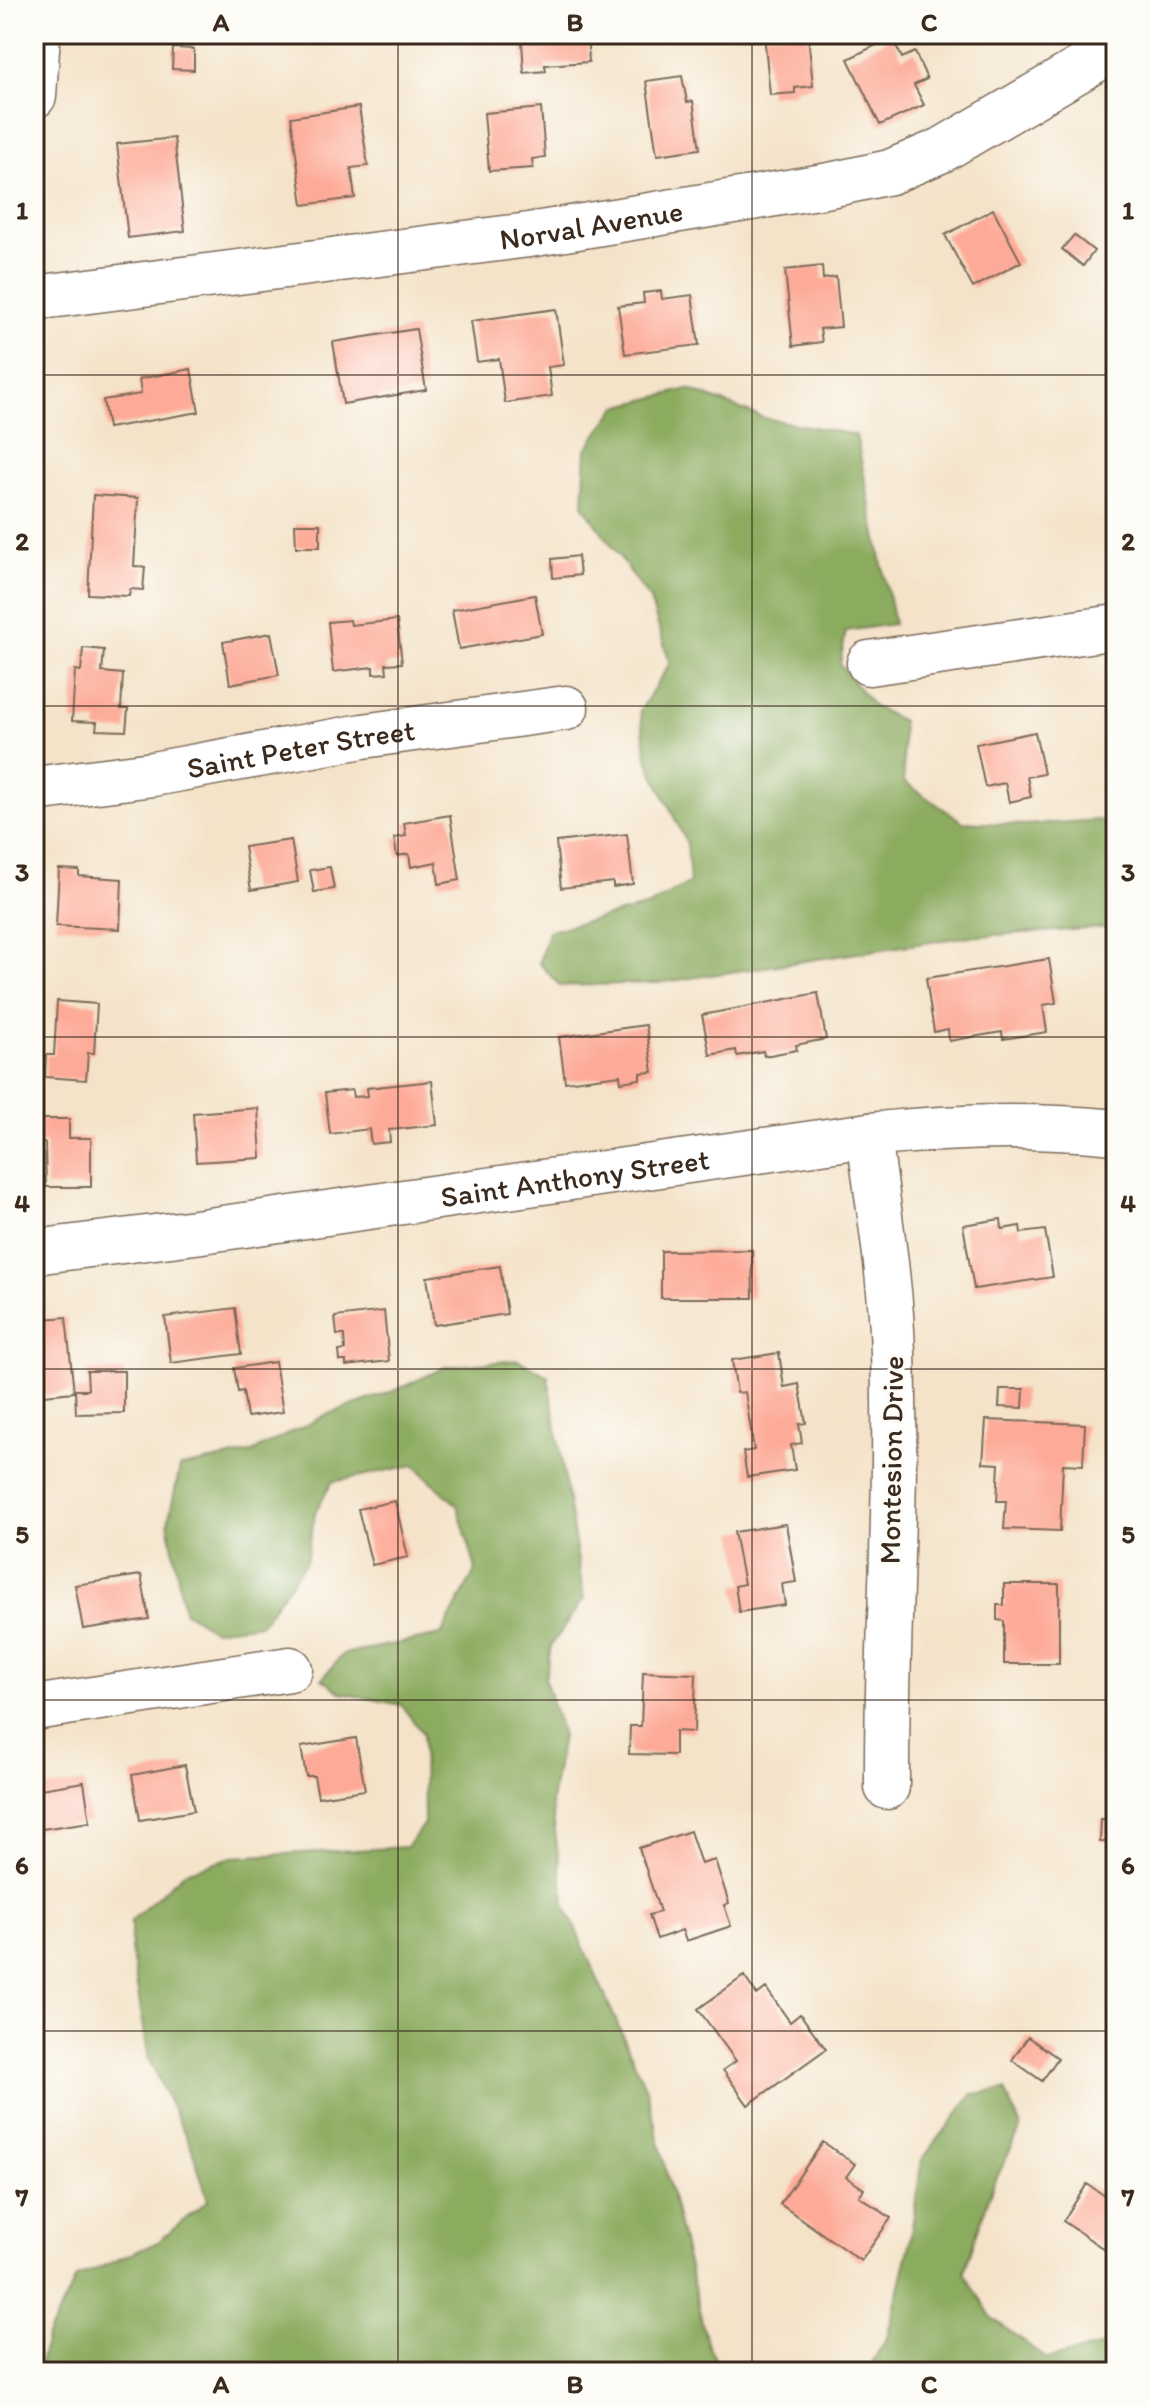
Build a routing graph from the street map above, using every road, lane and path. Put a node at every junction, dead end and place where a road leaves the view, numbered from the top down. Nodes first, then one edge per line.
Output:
1 (38, 34) edge
2 (1116, 48) edge
3 (34, 96) edge
4 (34, 298) edge
5 (1116, 627) edge
6 (869, 663) dead end
7 (566, 708) dead end
8 (34, 789) edge
9 (1116, 1132) edge
10 (869, 1135) junction
11 (34, 1252) edge
12 (290, 1669) dead end
13 (34, 1708) edge
14 (887, 1787) dead end

1 - 3 street
2 - 4 street, Norval Avenue
5 - 6 street
7 - 8 street, Saint Peter Street
9 - 10 street, Saint Anthony Street
10 - 11 street, Saint Anthony Street
10 - 14 street, Montesion Drive
12 - 13 street

